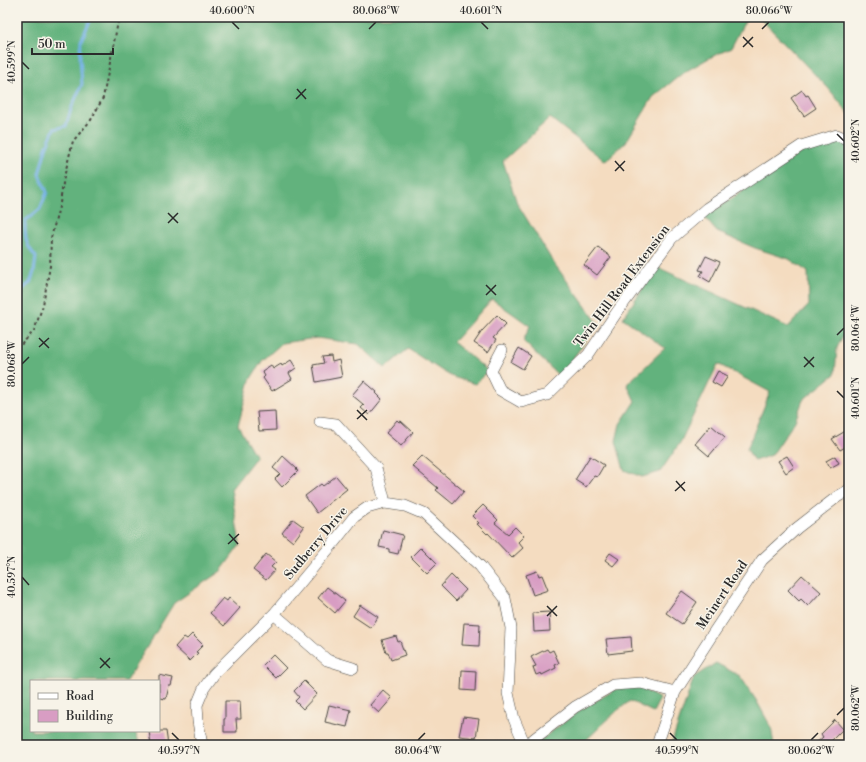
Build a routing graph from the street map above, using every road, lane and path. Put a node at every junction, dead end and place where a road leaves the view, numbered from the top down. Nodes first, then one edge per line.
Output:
1 (119, 17) edge
2 (849, 140) edge
3 (17, 349) edge
4 (502, 350) dead end
5 (320, 422) dead end
6 (849, 490) edge
7 (385, 503) junction
8 (274, 614) junction
9 (353, 668) dead end
10 (675, 692) junction
11 (203, 745) edge
12 (526, 745) edge
13 (657, 745) edge

1 - 3 path
2 - 4 street, Twin Hill Road Extension
5 - 7 street
6 - 10 street, Meinert Road
7 - 8 street, Sudberry Drive
7 - 12 street, Sudberry Drive
8 - 9 street
8 - 11 street, Sudberry Drive
10 - 12 street, Sudberry Drive
10 - 13 street, Meinert Road

